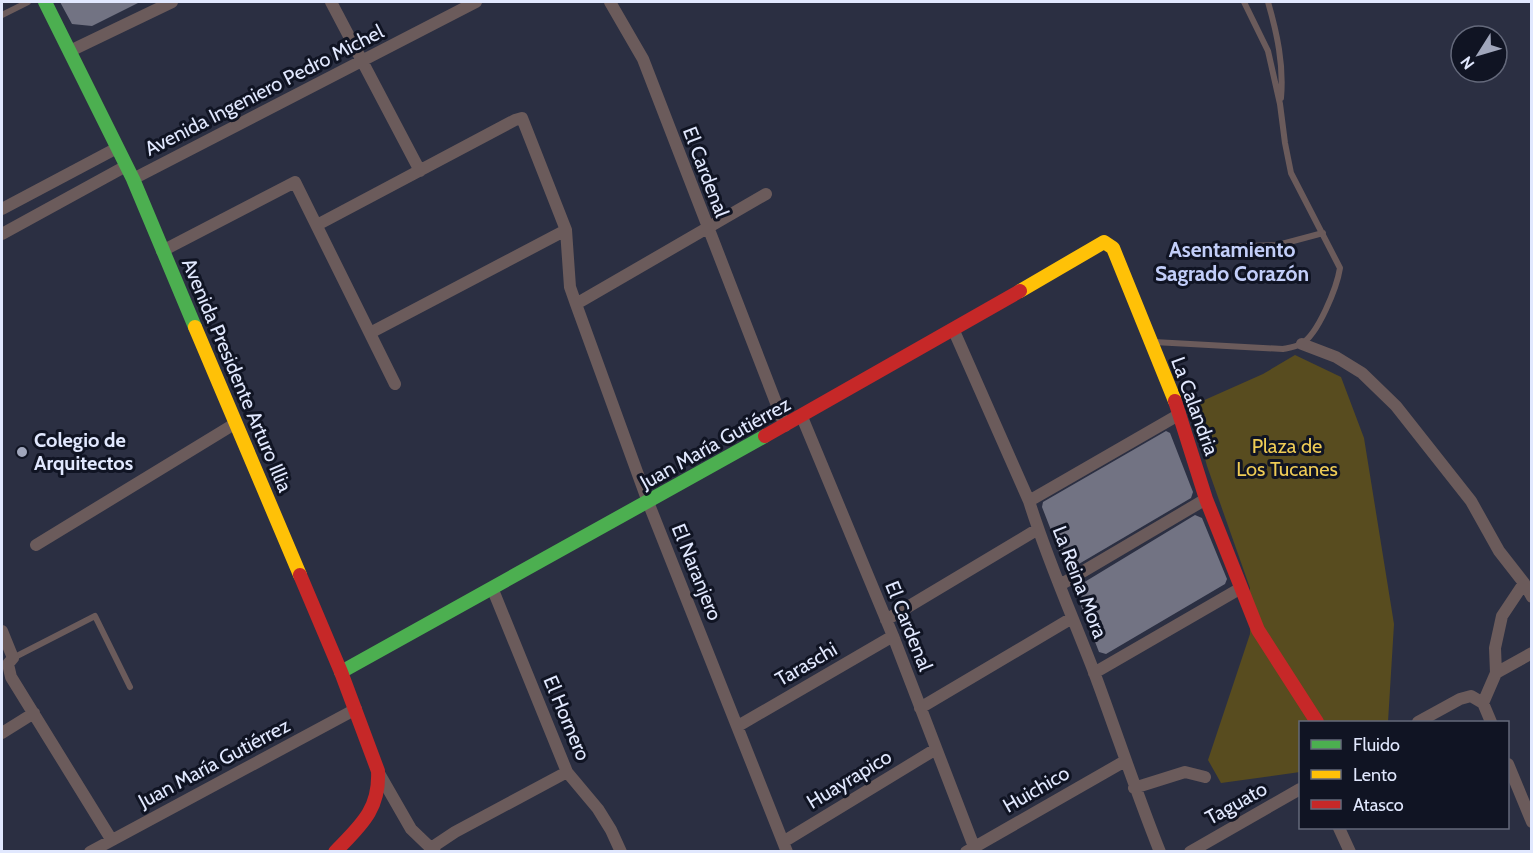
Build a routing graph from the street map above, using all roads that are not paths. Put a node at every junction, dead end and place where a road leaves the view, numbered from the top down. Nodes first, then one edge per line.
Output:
1 (28, 2) edge
2 (45, 2) edge
3 (172, 2) edge
4 (331, 2) edge
5 (476, 2) edge
6 (610, 2) edge
7 (1244, 2) edge
8 (1268, 2) edge
9 (2, 15) edge
10 (70, 51) junction
11 (362, 61) junction
12 (1280, 104) junction
13 (117, 148) junction
14 (126, 166) junction
15 (420, 171) junction
16 (133, 179) junction
17 (766, 194) dead end
18 (2, 209) edge
19 (317, 225) junction
20 (707, 229) junction
21 (566, 230) junction
22 (1323, 233) junction
23 (2, 234) edge
24 (1104, 243) joint
25 (1214, 247) dead end
26 (162, 250) junction
27 (576, 304) junction
28 (954, 331) junction
29 (370, 333) junction
30 (1151, 341) junction
31 (1302, 344) junction
32 (395, 384) dead end
33 (1180, 414) junction
34 (802, 417) junction
35 (236, 423) junction
36 (785, 426) junction
37 (1206, 499) junction
38 (1029, 501) junction
39 (648, 502) junction
40 (1038, 529) junction
41 (36, 545) dead end
42 (1524, 583) junction
43 (1060, 585) junction
44 (1241, 588) junction
45 (493, 590) junction
46 (1532, 597) edge
47 (1072, 618) junction
48 (886, 620) junction
49 (2, 632) edge
50 (893, 636) junction
51 (1532, 653) edge
52 (13, 658) junction
53 (341, 672) junction
54 (1094, 673) junction
55 (1496, 673) junction
56 (130, 687) dead end
57 (1483, 704) junction
58 (920, 708) junction
59 (356, 709) junction
60 (34, 713) junction
61 (1316, 721) edge
62 (1422, 721) edge
63 (1490, 721) edge
64 (738, 726) junction
65 (2, 733) edge
66 (936, 749) junction
67 (1125, 761) junction
68 (1509, 766) edge
69 (378, 771) junction
70 (567, 772) junction
71 (1205, 777) dead end
72 (1134, 788) junction
73 (1299, 790) edge
74 (1532, 822) edge
75 (1339, 829) edge
76 (111, 839) junction
77 (785, 847) edge
78 (433, 850) edge
79 (972, 850) edge
80 (90, 852) edge
81 (335, 852) edge
82 (621, 852) edge
83 (1160, 852) edge
84 (1190, 852) edge
85 (1350, 852) edge

1 - 9 lane
2 - 10 street, Avenida Presidente Arturo Illia
3 - 10 street
4 - 11 street
5 - 11 street, Avenida Ingeniero Pedro Michel
6 - 20 street, El Cardenal
7 - 12 lane
8 - 12 lane
10 - 13 street, Avenida Presidente Arturo Illia
11 - 15 street
11 - 16 street, Avenida Ingeniero Pedro Michel
12 - 22 lane
13 - 14 street, Avenida Presidente Arturo Illia
13 - 18 street, Avenida Ingeniero Pedro Michel
14 - 16 street, Avenida Presidente Arturo Illia
14 - 23 street, Avenida Ingeniero Pedro Michel
15 - 19 street
15 - 21 street, El Naranjero
16 - 26 street, Avenida Presidente Arturo Illia
17 - 20 street
19 - 26 street
19 - 29 street
20 - 27 street
20 - 36 street, El Cardenal
21 - 27 street, El Naranjero
21 - 29 street
22 - 25 lane
22 - 31 lane
24 - 28 street, Juan María Gutiérrez
24 - 30 street, La Calandria
26 - 35 street, Avenida Presidente Arturo Illia
27 - 39 street, El Naranjero
28 - 34 street, Juan María Gutiérrez
28 - 38 street, La Reina Mora
29 - 32 street
30 - 31 lane
30 - 33 street, La Calandria
31 - 42 street
33 - 37 street, La Calandria
33 - 38 street
34 - 36 street, Juan María Gutiérrez
34 - 48 street, El Cardenal
35 - 41 street
35 - 53 street, Avenida Presidente Arturo Illia
36 - 39 street, Juan María Gutiérrez
37 - 43 street
37 - 44 street, La Calandria
38 - 40 street, La Reina Mora
39 - 45 street, Juan María Gutiérrez
39 - 64 street, El Naranjero
40 - 43 street, La Reina Mora
40 - 48 street
42 - 46 street
42 - 55 street
43 - 47 street, La Reina Mora
44 - 54 street
44 - 61 street, La Calandria
45 - 53 street, Juan María Gutiérrez
45 - 70 street, El Hornero
47 - 54 street, La Reina Mora
47 - 58 street
48 - 50 street, El Cardenal
49 - 52 street
50 - 58 street, El Cardenal
50 - 64 street, Taraschi
51 - 55 street
52 - 56 lane
52 - 60 street
53 - 59 street, Avenida Presidente Arturo Illia
54 - 67 street, La Reina Mora
55 - 57 street
57 - 62 street
57 - 63 street
58 - 66 street, El Cardenal
59 - 69 street, Avenida Presidente Arturo Illia
59 - 76 street, Juan María Gutiérrez
60 - 65 street
60 - 76 street
64 - 77 street, El Naranjero
66 - 77 street, Huayrapico
66 - 79 street, El Cardenal
67 - 72 street, La Reina Mora
67 - 79 street, Huichico
68 - 74 street
69 - 78 street
69 - 81 street
70 - 78 street
70 - 82 street, El Hornero
71 - 72 street
72 - 83 street, La Reina Mora
73 - 84 street, Taguato
75 - 85 street
76 - 80 street, Juan María Gutiérrez

